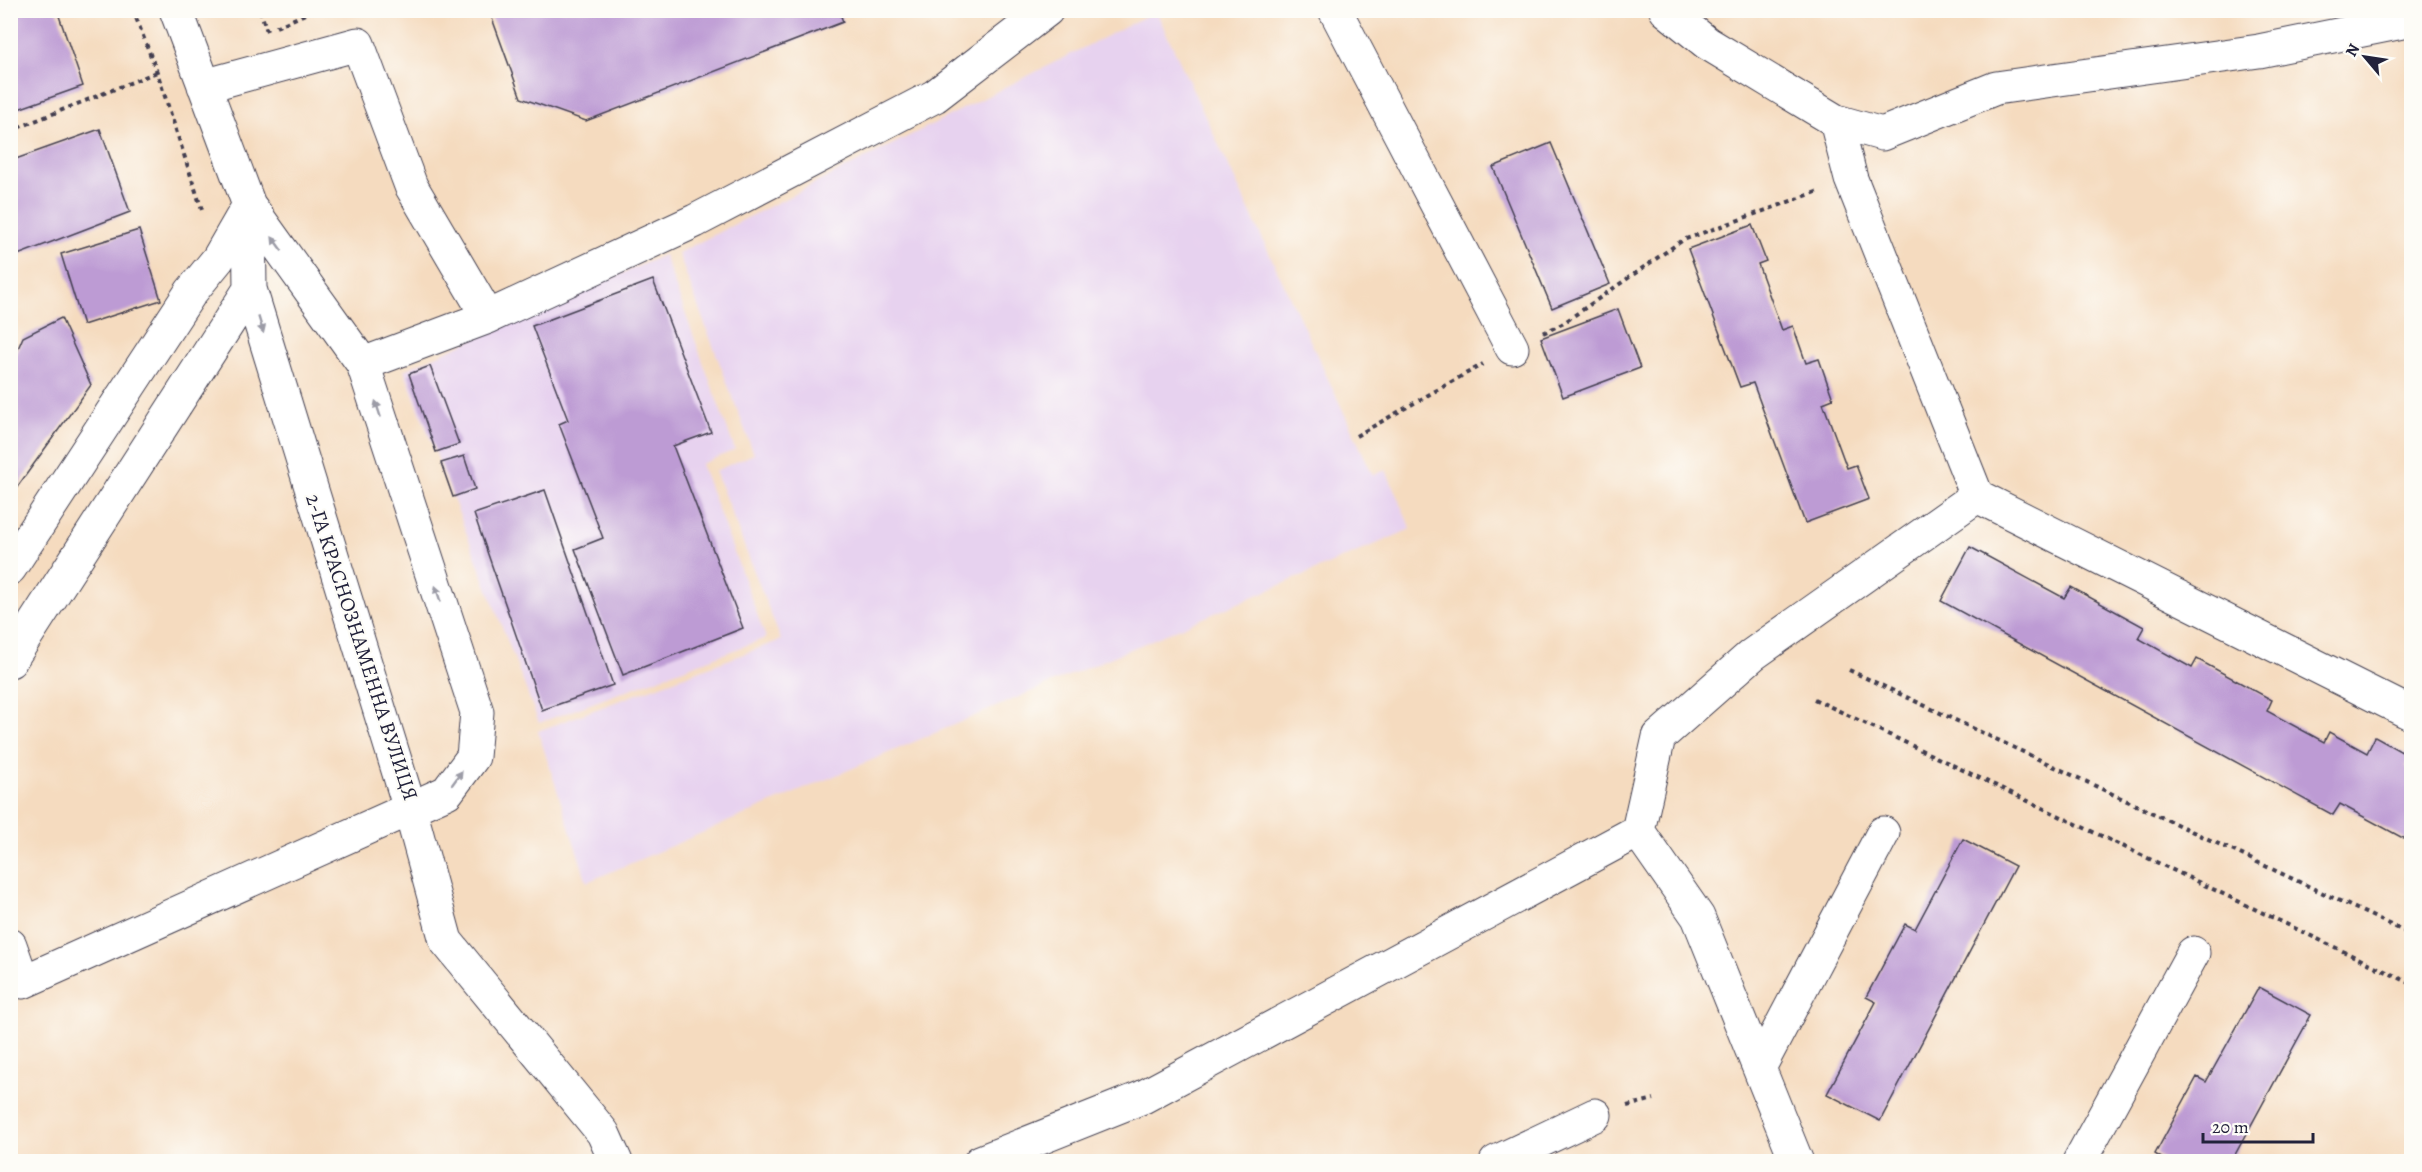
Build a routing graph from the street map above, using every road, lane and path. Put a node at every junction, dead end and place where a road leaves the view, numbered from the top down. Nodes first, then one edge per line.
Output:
1 (133, 10) edge
2 (176, 10) edge
3 (260, 10) edge
4 (314, 10) edge
5 (1047, 10) edge
6 (1335, 10) edge
7 (1666, 10) edge
8 (2412, 20) edge
9 (157, 72) junction
10 (204, 86) junction
11 (1836, 121) junction
12 (10, 131) edge
13 (1851, 179) junction
14 (249, 205) junction
15 (218, 259) junction
16 (250, 289) junction
17 (488, 317) junction
18 (1512, 348) junction
19 (363, 364) junction
20 (1356, 436) dead end
21 (1977, 496) junction
22 (14, 555) edge
23 (10, 661) edge
24 (1849, 670) dead end
25 (1814, 699) dead end
26 (2412, 714) edge
27 (410, 809) junction
28 (1638, 831) junction
29 (1883, 833) dead end
30 (2412, 934) edge
31 (10, 945) edge
32 (2193, 953) dead end
33 (2412, 984) edge
34 (1759, 1068) junction
35 (1595, 1115) dead end
36 (616, 1161) edge
37 (980, 1161) edge
38 (1496, 1161) edge
39 (1797, 1161) edge
40 (2079, 1161) edge

1 - 9 path
2 - 10 street, 2-ГА КРАСНОЗНАМЕННА ВУЛИЦЯ
3 - 4 path
5 - 17 street
6 - 18 street
7 - 11 street
8 - 11 street
9 - 12 path
9 - 15 path
10 - 14 street, 2-ГА КРАСНОЗНАМЕННА ВУЛИЦЯ
10 - 17 street
11 - 13 street
13 - 18 path
13 - 21 street
14 - 15 street
14 - 16 street, 2-ГА КРАСНОЗНАМЕННА ВУЛИЦЯ
19 -> 14 street, 2-ГА КРАСНОЗНАМЕННА ВУЛИЦЯ
15 - 22 street
16 - 23 street
16 -> 27 street, 2-ГА КРАСНОЗНАМЕННА ВУЛИЦЯ
17 - 19 street
18 - 20 path
27 -> 19 street, 2-ГА КРАСНОЗНАМЕННА ВУЛИЦЯ
21 - 26 street
21 - 28 street
24 - 30 path
25 - 33 path
27 - 31 street
27 - 36 street
28 - 34 street
28 - 37 street
29 - 34 street
32 - 40 street
34 - 39 street
35 - 38 street

